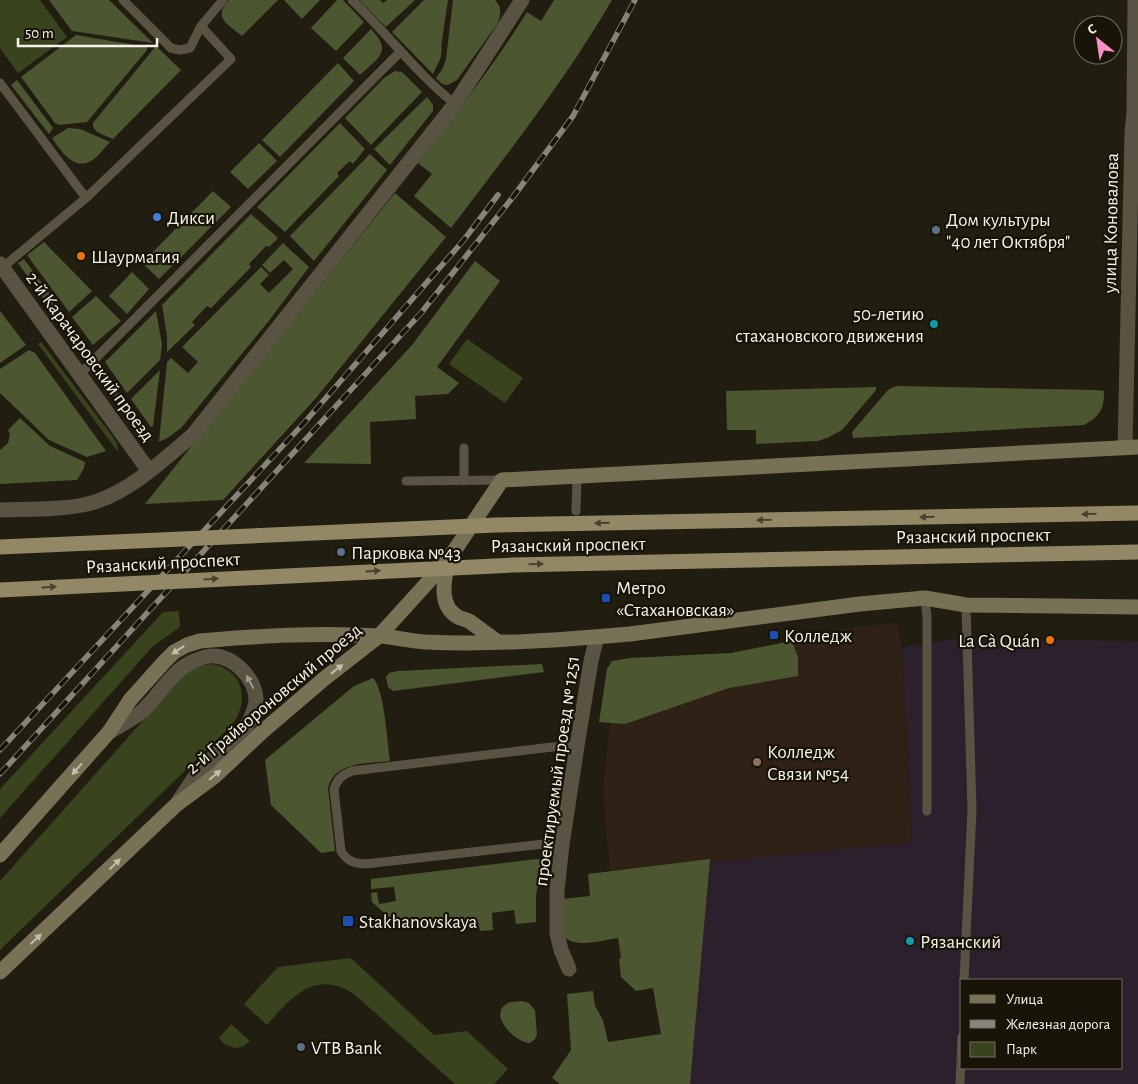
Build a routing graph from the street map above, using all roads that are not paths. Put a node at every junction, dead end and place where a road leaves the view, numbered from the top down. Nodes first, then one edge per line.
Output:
1 (123, 0) edge
2 (223, 0) edge
3 (352, 0) edge
4 (1134, 0) edge
5 (518, 2) edge
6 (202, 26) junction
7 (400, 52) junction
8 (0, 83) edge
9 (456, 104) junction
10 (1136, 113) edge
11 (86, 198) junction
12 (1, 266) edge
13 (78, 374) junction
14 (1132, 447) edge
15 (464, 448) dead end
16 (149, 471) junction
17 (577, 476) junction
18 (464, 480) junction
19 (502, 480) junction
20 (406, 482) dead end
21 (0, 510) edge
22 (576, 511) dead end
23 (1138, 513) edge
24 (0, 547) edge
25 (1138, 552) edge
26 (448, 560) junction
27 (0, 590) edge
28 (925, 598) junction
29 (966, 605) junction
30 (1138, 607) edge
31 (379, 636) junction
32 (598, 637) junction
33 (498, 642) junction
34 (109, 732) junction
35 (577, 746) junction
36 (176, 805) junction
37 (926, 811) dead end
38 (562, 845) junction
39 (0, 856) edge
40 (569, 969) dead end
41 (0, 972) edge
42 (964, 979) edge
43 (961, 1069) edge
44 (960, 1084) edge

1 - 6 lane
2 - 6 lane
3 - 7 lane
4 - 10 street, улица Коновалова
5 - 9 street
6 - 11 lane
7 - 9 lane
7 - 13 lane
8 - 11 lane
9 - 16 street
10 - 14 street, улица Коновалова
11 - 12 lane
12 - 13 street, 2-й Карачаровский проезд
13 - 16 street, 2-й Карачаровский проезд
14 - 17 main road
15 - 18 lane
16 - 21 street
17 - 19 main road
17 - 22 lane
18 - 19 lane
18 - 20 lane
19 - 26 main road
23 -> 24 main road, Рязанский проспект, bridge
27 -> 25 main road, Рязанский проспект, bridge
26 - 31 main road
26 - 33 main road
28 - 29 main road
28 - 32 main road
28 - 37 lane
29 - 30 main road
29 - 42 lane
31 - 33 main road
31 -> 34 main road, 2-й Грайвороновский проезд
36 -> 31 main road, 2-й Грайвороновский проезд
32 - 33 main road
32 - 35 street, проектируемый проезд № 1251
36 -> 34 street
34 -> 39 main road, 2-й Грайвороновский проезд
35 - 38 street, проектируемый проезд № 1251
35 - 38 lane
41 -> 36 main road, 2-й Грайвороновский проезд
38 - 40 street, проектируемый проезд № 1251
43 - 44 lane

